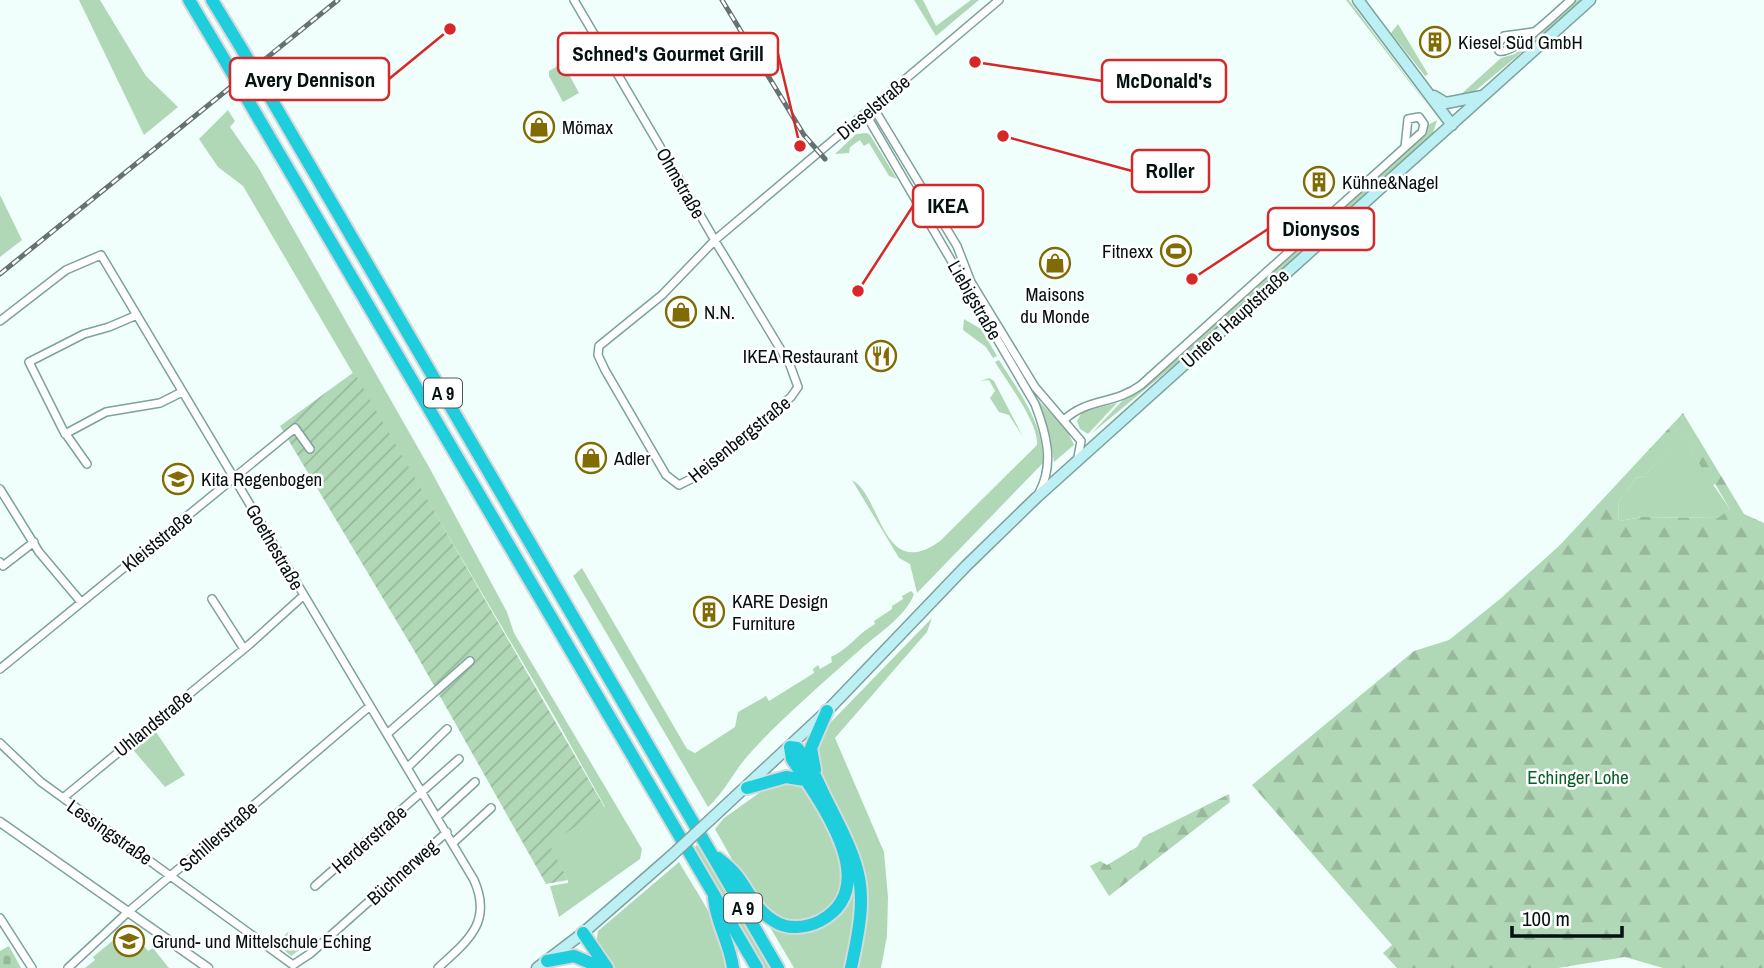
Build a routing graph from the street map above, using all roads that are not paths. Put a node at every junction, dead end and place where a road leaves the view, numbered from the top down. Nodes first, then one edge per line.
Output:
1 (189, 0) edge
2 (212, 0) edge
3 (574, 0) edge
4 (999, 0) edge
5 (1571, 0) edge
6 (1590, 0) edge
7 (1363, 2) edge
8 (1533, 32) junction
9 (1429, 93) junction
10 (1483, 96) junction
11 (873, 107) junction
12 (865, 113) junction
13 (1452, 125) junction
14 (1405, 147) dead end
15 (715, 240) junction
16 (137, 315) junction
17 (0, 321) edge
18 (790, 365) joint
19 (182, 392) junction
20 (1064, 420) junction
21 (65, 434) junction
22 (1104, 436) junction
23 (1082, 441) junction
24 (310, 449) dead end
25 (87, 464) dead end
26 (1074, 464) junction
27 (235, 478) junction
28 (0, 489) edge
29 (1036, 498) junction
30 (34, 542) junction
31 (0, 562) edge
32 (303, 596) junction
33 (212, 599) dead end
34 (81, 602) junction
35 (244, 649) junction
36 (470, 661) dead end
37 (0, 669) edge
38 (370, 706) junction
39 (827, 711) junction
40 (447, 729) dead end
41 (387, 734) junction
42 (0, 743) edge
43 (790, 747) junction
44 (459, 758) dead end
45 (408, 766) junction
46 (811, 780) junction
47 (475, 782) dead end
48 (747, 788) junction
49 (424, 792) junction
50 (63, 798) junction
51 (491, 808) dead end
52 (438, 816) junction
53 (0, 822) edge
54 (447, 832) junction
55 (453, 843) junction
56 (707, 848) junction
57 (172, 875) junction
58 (315, 886) dead end
59 (714, 895) junction
60 (128, 912) junction
61 (0, 918) edge
62 (581, 935) junction
63 (588, 960) junction
64 (542, 964) edge
65 (293, 965) joint
66 (32, 968) edge
67 (68, 968) edge
68 (208, 968) edge
69 (438, 968) edge
70 (604, 968) edge
71 (733, 968) edge
72 (757, 968) edge
73 (778, 968) edge
74 (851, 968) edge

1 - 59 highway, A 9, bridge
2 - 56 highway, A 9, bridge
3 - 15 street, Ohmstraße
4 - 11 street, Dieselstraße
5 - 8 street
6 - 10 main road, Untere Hauptstraße
7 - 9 main road
8 - 8 street
9 - 10 main road
9 - 13 main road
10 - 13 main road, Untere Hauptstraße
11 - 12 street, Dieselstraße
11 - 20 street, Liebigstraße
12 - 15 street, Dieselstraße
12 - 29 street, Liebigstraße
13 - 22 main road, Untere Hauptstraße
14 - 20 street
15 - 18 street, Ohmstraße
15 - 18 street, Heisenbergstraße
16 - 17 street, Goethestraße
16 - 19 street, Goethestraße
16 - 21 street
19 - 21 street
19 - 27 street, Goethestraße
20 - 23 street, Liebigstraße
21 - 25 street
22 - 23 street
22 - 26 main road, Untere Hauptstraße
23 - 26 street
24 - 27 street, Kleiststraße
26 - 29 main road, Untere Hauptstraße
27 - 32 street, Goethestraße
27 - 34 street, Kleiststraße
28 - 30 street
29 - 39 main road, Untere Hauptstraße
30 - 31 street
30 - 34 street
32 - 35 street, Uhlandstraße
32 - 38 street, Goethestraße
33 - 35 street
34 - 37 street, Kleiststraße
35 - 50 street, Uhlandstraße
36 - 41 street
38 - 41 street, Goethestraße
38 - 57 street, Schillerstraße
39 - 43 main road, Untere Hauptstraße
39 - 46 highway
40 - 45 street
41 - 45 street, Goethestraße
42 - 50 street, Lessingstraße
43 - 46 highway
43 - 48 main road, Untere Hauptstraße
44 - 49 street
45 - 49 street, Goethestraße
46 - 48 highway
46 - 56 highway
46 - 74 highway
47 - 52 street
48 - 62 main road, Untere Hauptstraße, bridge
49 - 52 street, Goethestraße
49 - 58 street, Herderstraße
50 - 57 street, Lessingstraße
51 - 55 street
52 - 54 street, Goethestraße
53 - 60 street
54 - 55 street, Goethestraße
54 - 65 street, Büchnerweg
55 - 69 street, Goethestraße
56 - 73 highway, A 9
57 - 60 street, Schillerstraße
57 - 65 street, Lessingstraße
59 - 71 highway
59 - 72 highway, A 9
60 - 67 street, Schillerstraße
60 - 68 street
61 - 66 street
62 - 63 highway
62 - 64 main road
62 - 70 highway
63 - 64 highway
63 - 70 highway

